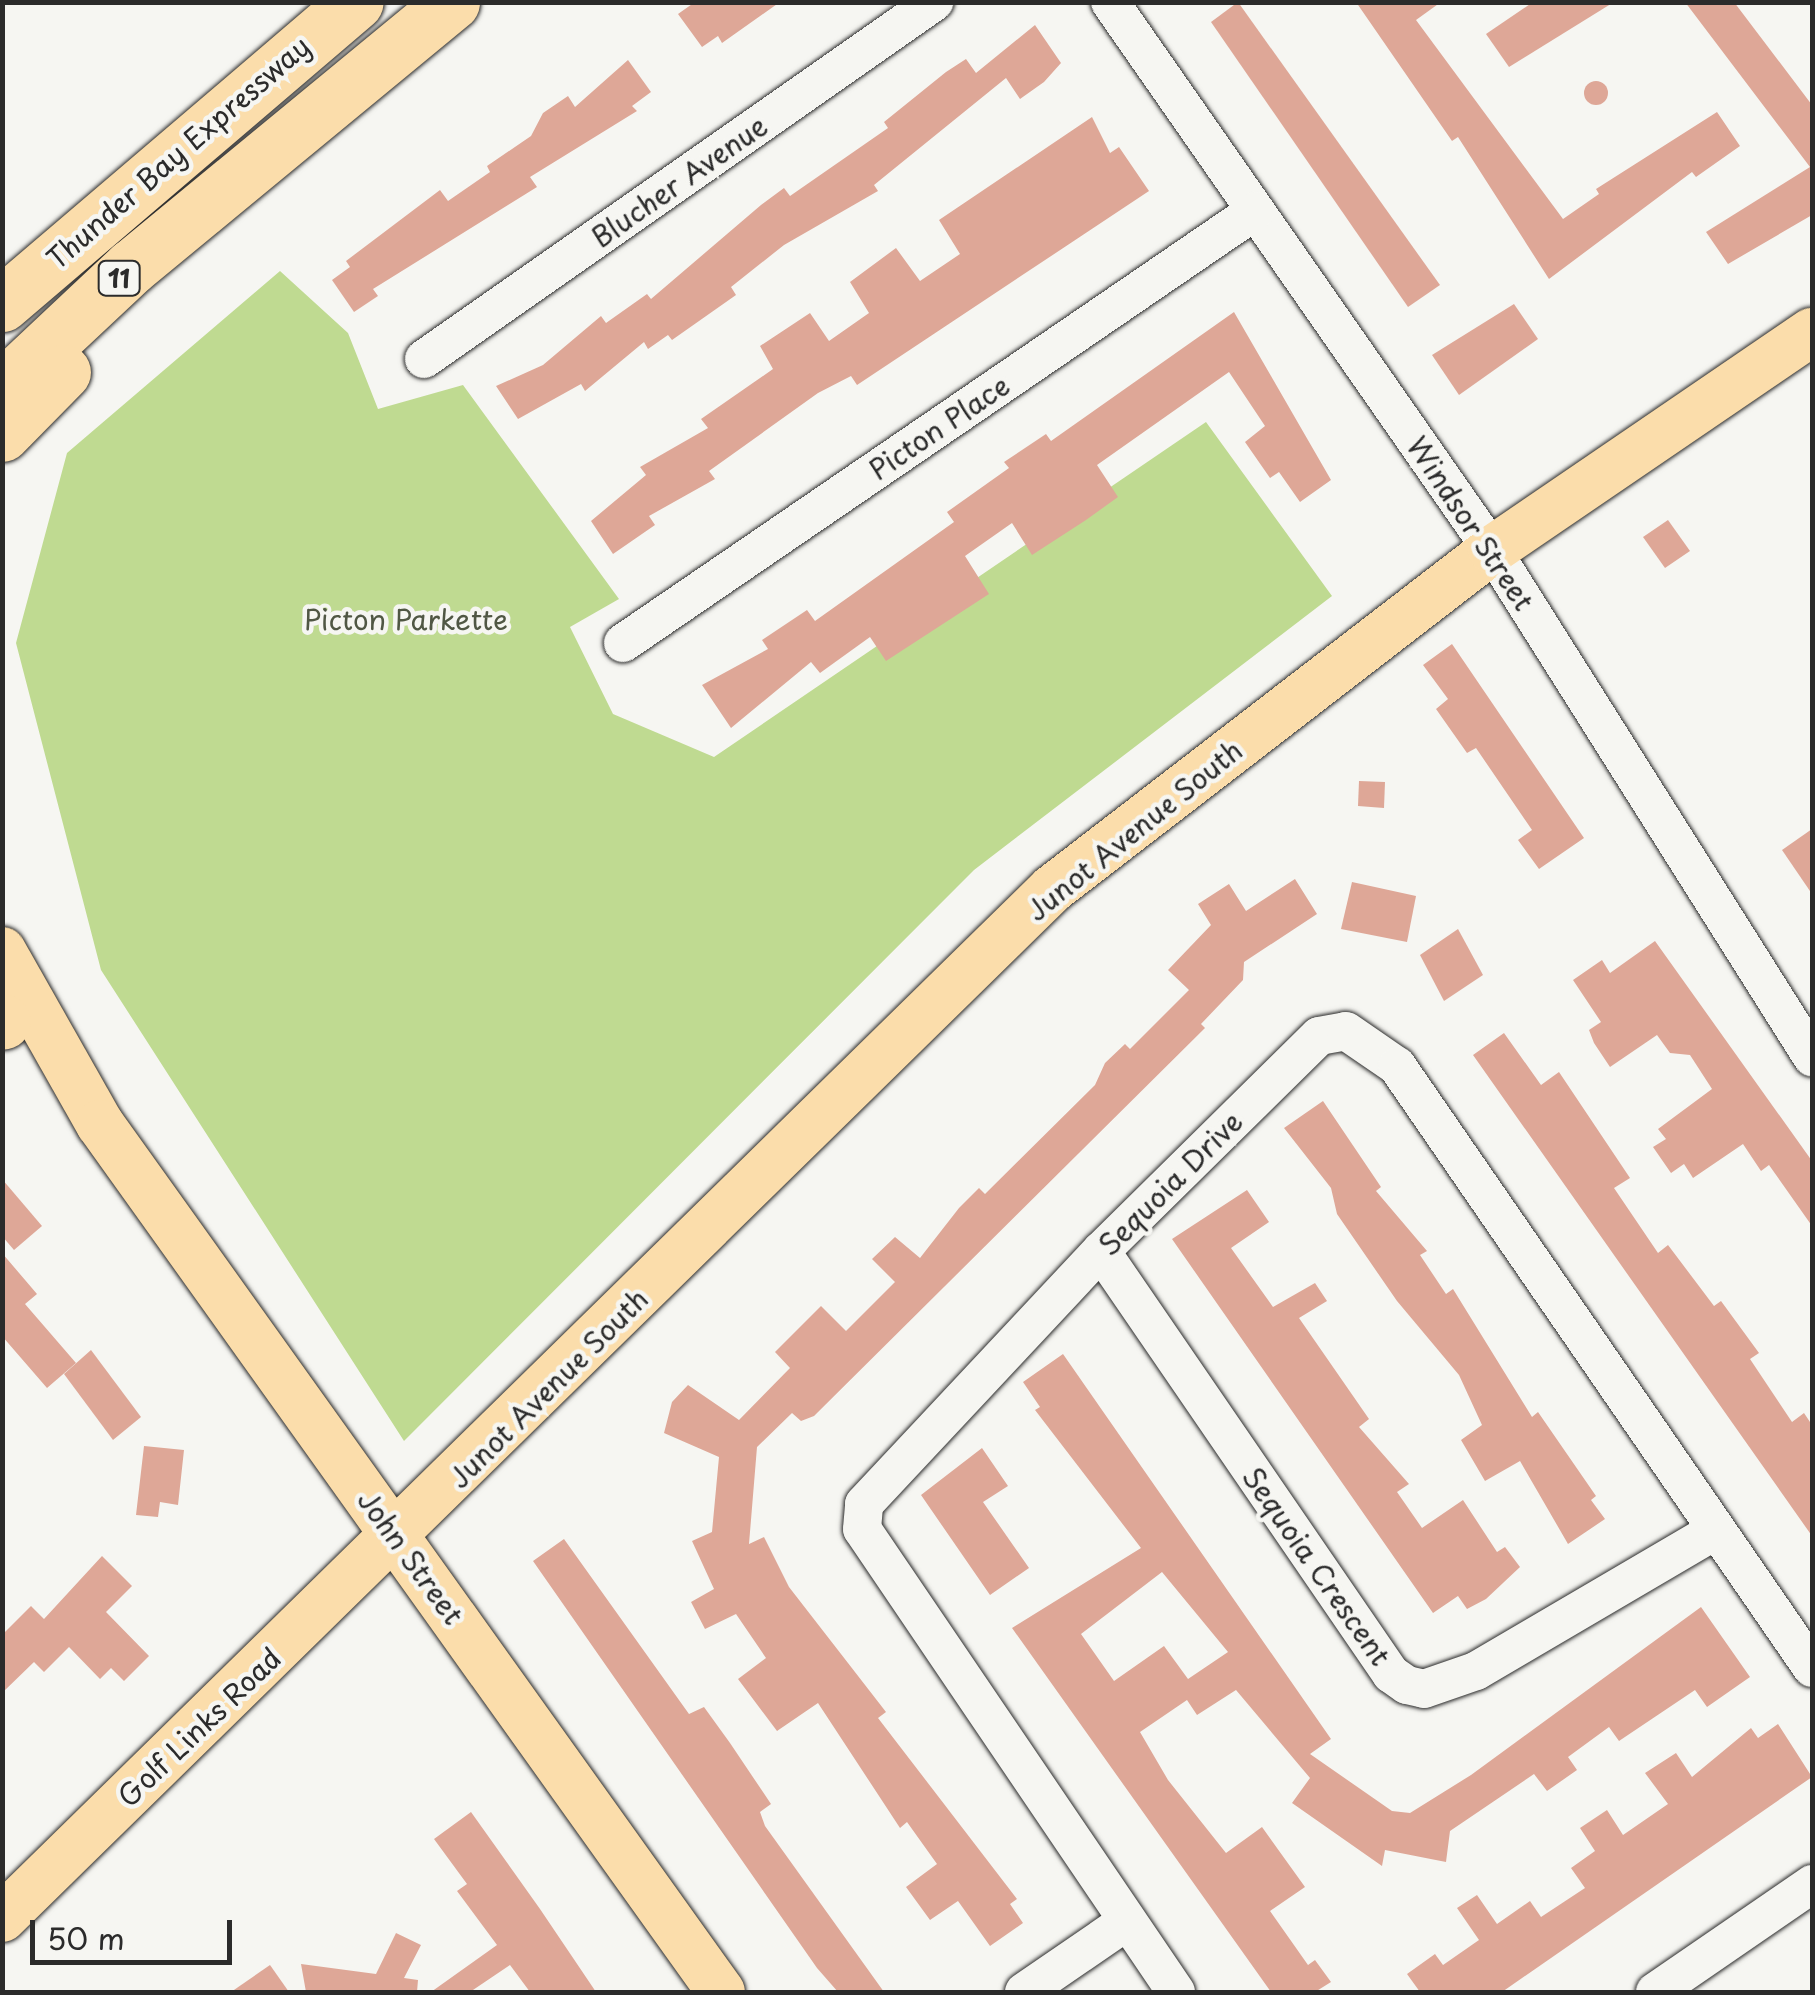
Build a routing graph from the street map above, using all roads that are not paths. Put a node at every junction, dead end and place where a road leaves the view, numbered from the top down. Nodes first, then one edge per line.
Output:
1 (356, 2) edge
2 (452, 2) edge
3 (934, 2) edge
4 (1110, 2) edge
5 (234, 99) junction
6 (241, 175) junction
7 (1255, 211) junction
8 (2, 267) edge
9 (2, 304) edge
10 (1812, 332) edge
11 (424, 359) dead end
12 (2, 388) edge
13 (2, 434) edge
14 (1492, 550) junction
15 (623, 643) dead end
16 (2, 951) edge
17 (3, 1021) edge
18 (1812, 1056) edge
19 (100, 1124) junction
20 (1100, 1251) junction
21 (1716, 1530) junction
22 (396, 1536) junction
23 (1812, 1668) edge
24 (1812, 1884) edge
25 (2, 1918) edge
26 (1126, 1922) junction
27 (720, 1992) edge
28 (1024, 1992) edge
29 (1176, 1992) edge
30 (1655, 1992) edge

1 - 5 highway, Thunder Bay Expressway / 11
2 - 6 highway, Thunder Bay Expressway / 11
3 - 11 street, Blucher Avenue
4 - 7 street, Windsor Street
5 - 8 highway
5 - 9 highway, Thunder Bay Expressway / 11
6 - 12 highway, Thunder Bay Expressway / 11
6 - 13 highway
7 - 14 street, Windsor Street
7 - 15 street, Picton Place
10 - 14 main road, Junot Avenue South
14 - 18 street, Windsor Street
14 - 22 main road, Junot Avenue South
16 - 19 main road, John Street
17 - 19 main road, John Street
19 - 22 main road, John Street
20 - 21 street, Sequoia Crescent
20 - 21 street, Sequoia Drive
20 - 26 street, Sequoia Drive
21 - 23 street, Sequoia Drive
22 - 25 main road, Golf Links Road
22 - 27 main road, John Street
24 - 30 street
26 - 28 street
26 - 29 street, Sequoia Drive

